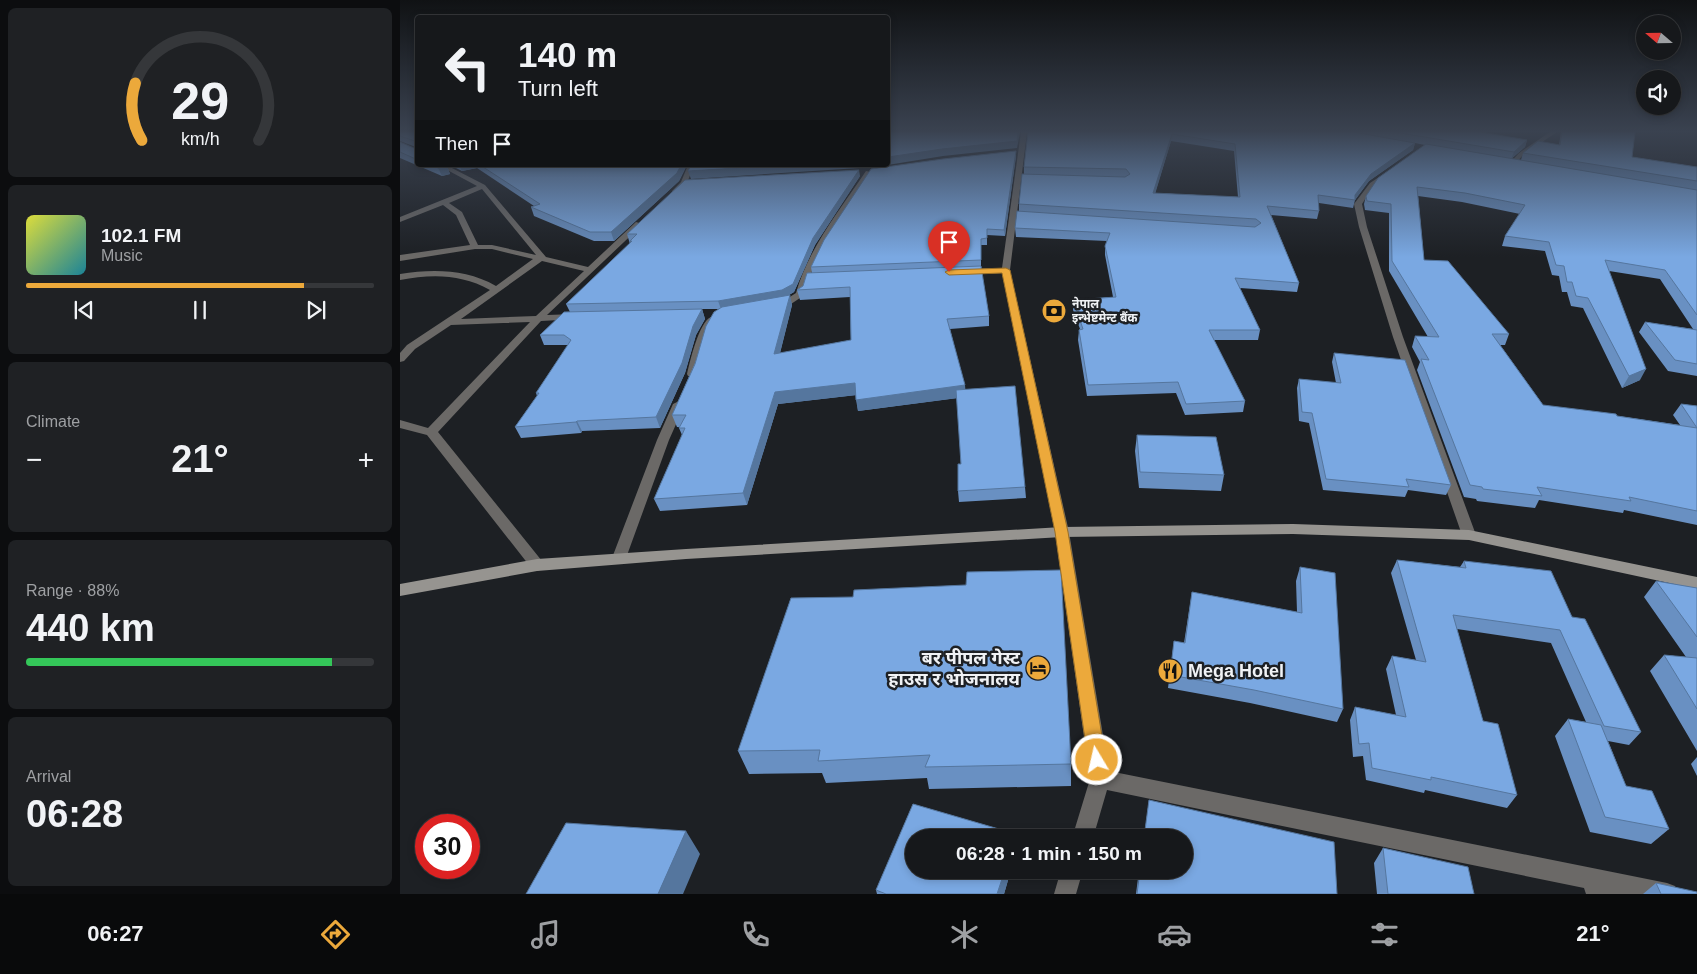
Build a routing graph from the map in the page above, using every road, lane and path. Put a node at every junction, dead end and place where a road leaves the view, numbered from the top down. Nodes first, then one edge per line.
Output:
1 (458, 174) edge
2 (690, 174) edge
3 (870, 174) edge
4 (1022, 174) edge
5 (1386, 174) edge
6 (483, 186) junction
7 (669, 196) edge
8 (443, 202) junction
9 (648, 216) edge
10 (400, 220) edge
11 (475, 247) junction
12 (542, 257) junction
13 (400, 258) edge
14 (590, 270) junction
15 (1006, 270) junction
16 (956, 272) edge
17 (400, 277) edge
18 (818, 278) edge
19 (803, 279) junction
20 (497, 290) junction
21 (764, 306) edge
22 (703, 314) edge
23 (588, 316) edge
24 (540, 317) junction
25 (450, 322) junction
26 (405, 347) edge
27 (400, 358) edge
28 (400, 424) edge
29 (431, 432) junction
30 (1062, 532) junction
31 (1470, 535) junction
32 (619, 558) junction
33 (537, 565) junction
34 (1697, 583) edge
35 (400, 590) edge
36 (1100, 779) junction
37 (1085, 829) edge
38 (1069, 879) edge
39 (1594, 886) edge
40 (1064, 894) edge
41 (1667, 894) edge

1 - 6 street
2 - 7 street
3 - 19 street
4 - 15 street
5 - 31 street
6 - 8 street
6 - 12 street
8 - 10 street
8 - 11 street
9 - 14 street
11 - 12 street
11 - 13 street
12 - 14 street
12 - 20 street
14 - 24 street
15 - 16 street
15 - 30 street
17 - 20 street
18 - 19 street
19 - 21 street
20 - 25 street
22 - 32 street
23 - 24 street
24 - 25 street
24 - 29 street
25 - 26 street
26 - 27 street
28 - 29 street
29 - 33 street
30 - 31 street
30 - 32 street
30 - 36 street
31 - 34 street
32 - 33 street
33 - 35 street
36 - 37 street
36 - 39 street
38 - 40 street
39 - 41 street

